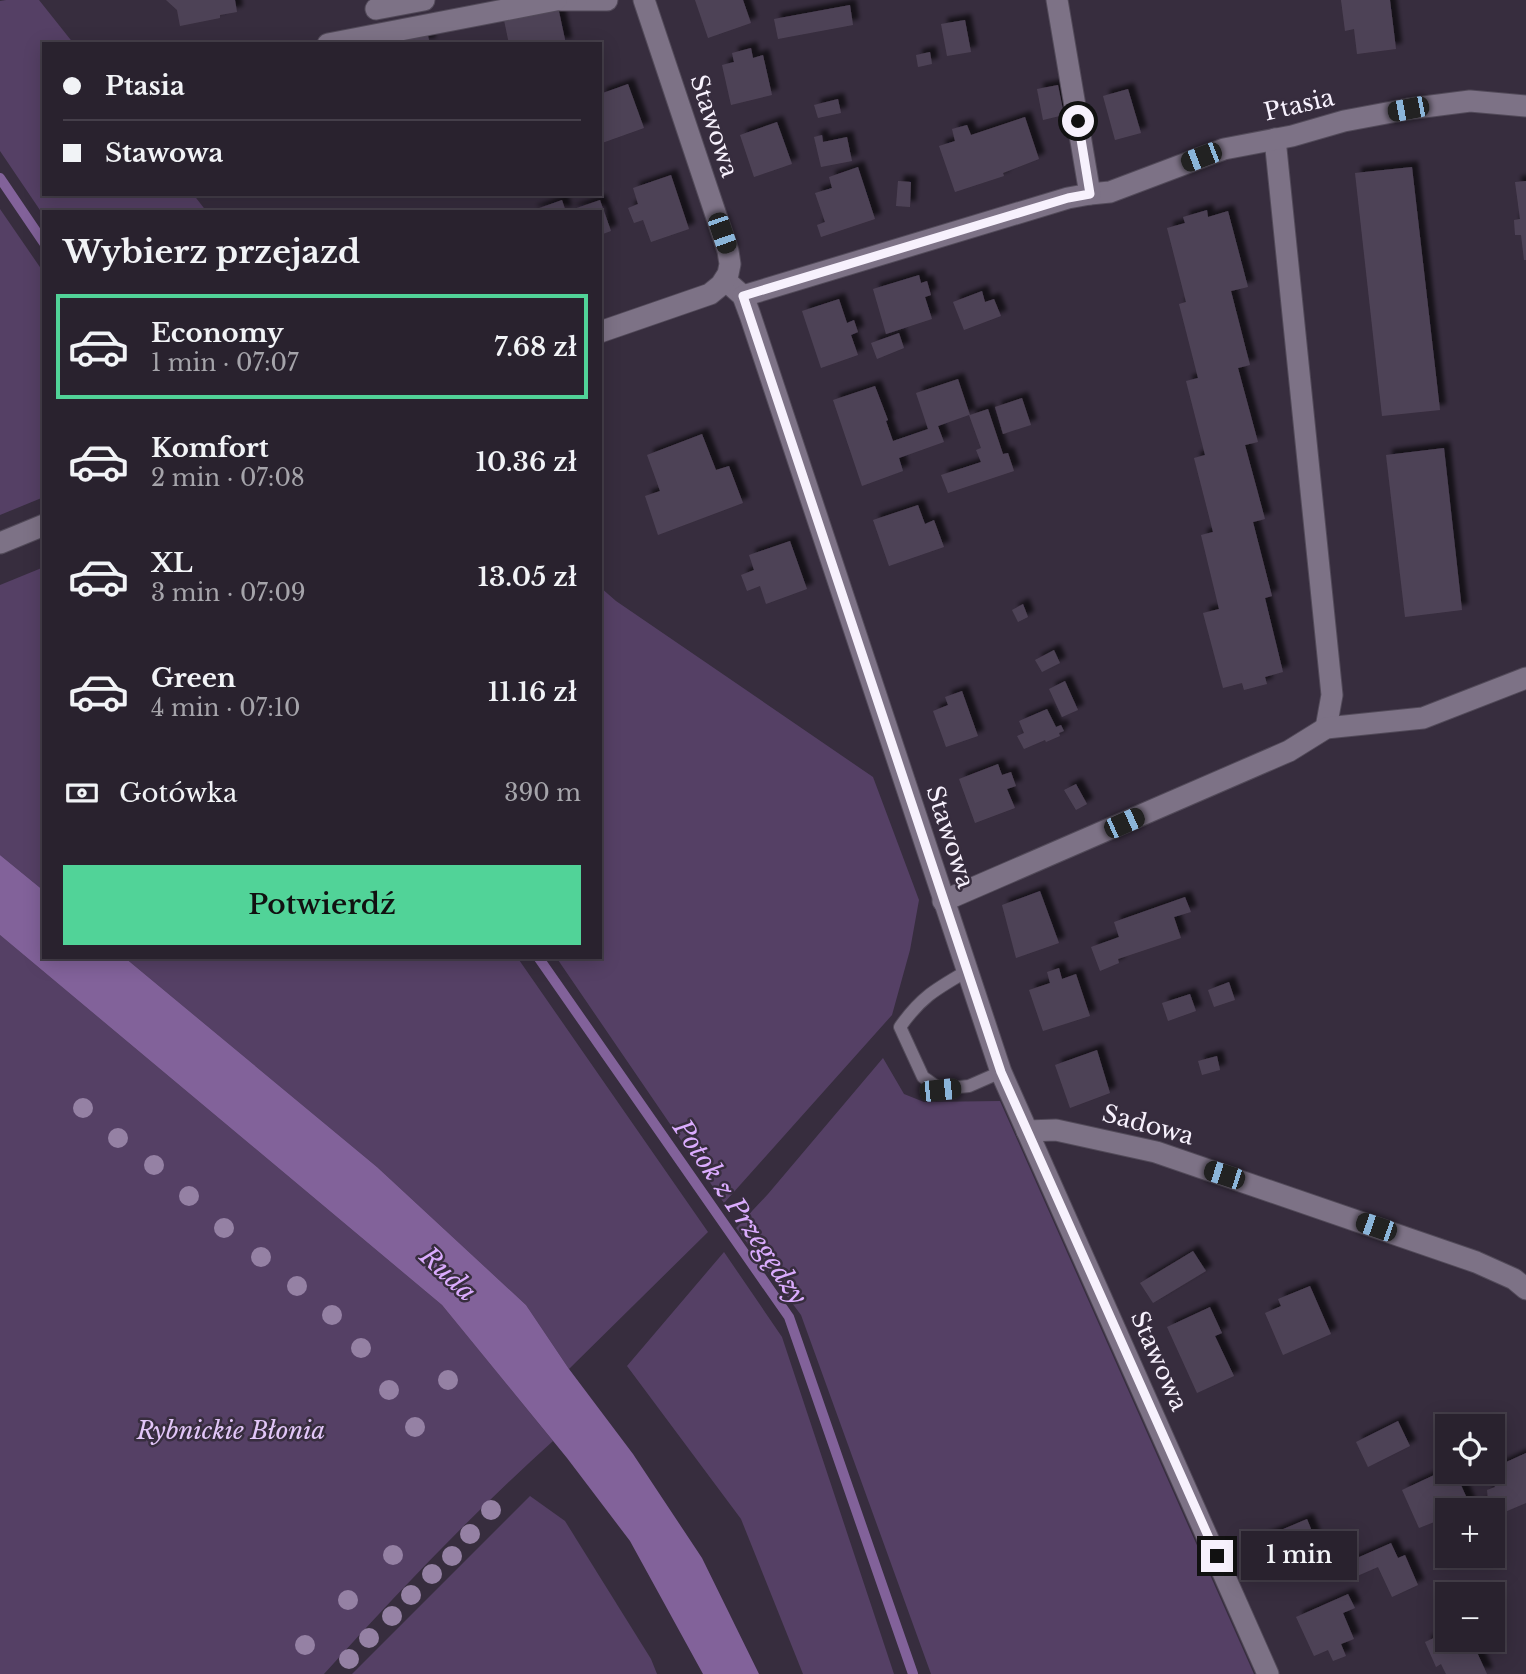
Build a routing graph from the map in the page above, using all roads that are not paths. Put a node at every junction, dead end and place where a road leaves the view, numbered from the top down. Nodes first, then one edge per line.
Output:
1 (424, 0) edge
2 (558, 0) edge
3 (607, 0) edge
4 (645, 0) edge
5 (1057, 0) edge
6 (376, 9) dead end
7 (338, 42) edge
8 (1526, 107) edge
9 (1275, 139) junction
10 (1090, 194) junction
11 (725, 280) junction
12 (743, 296) junction
13 (602, 331) edge
14 (42, 526) edge
15 (0, 543) edge
16 (1526, 678) edge
17 (1326, 728) junction
18 (943, 901) junction
19 (967, 971) junction
20 (1001, 1072) junction
21 (1027, 1131) junction
22 (1526, 1289) edge
23 (1268, 1674) edge

1 - 6 street
2 - 3 street
2 - 7 street
4 - 11 street, Stawowa
5 - 10 street
8 - 9 street, Ptasia
9 - 10 street, Ptasia
9 - 17 street
10 - 12 street, Ptasia
11 - 12 street
11 - 13 street
12 - 18 street, Stawowa
14 - 15 street
16 - 17 street
17 - 18 street
18 - 19 street, Stawowa
19 - 20 street, Stawowa
19 - 20 lane
20 - 21 street, Stawowa
21 - 22 street, Sadowa
21 - 23 street, Stawowa

